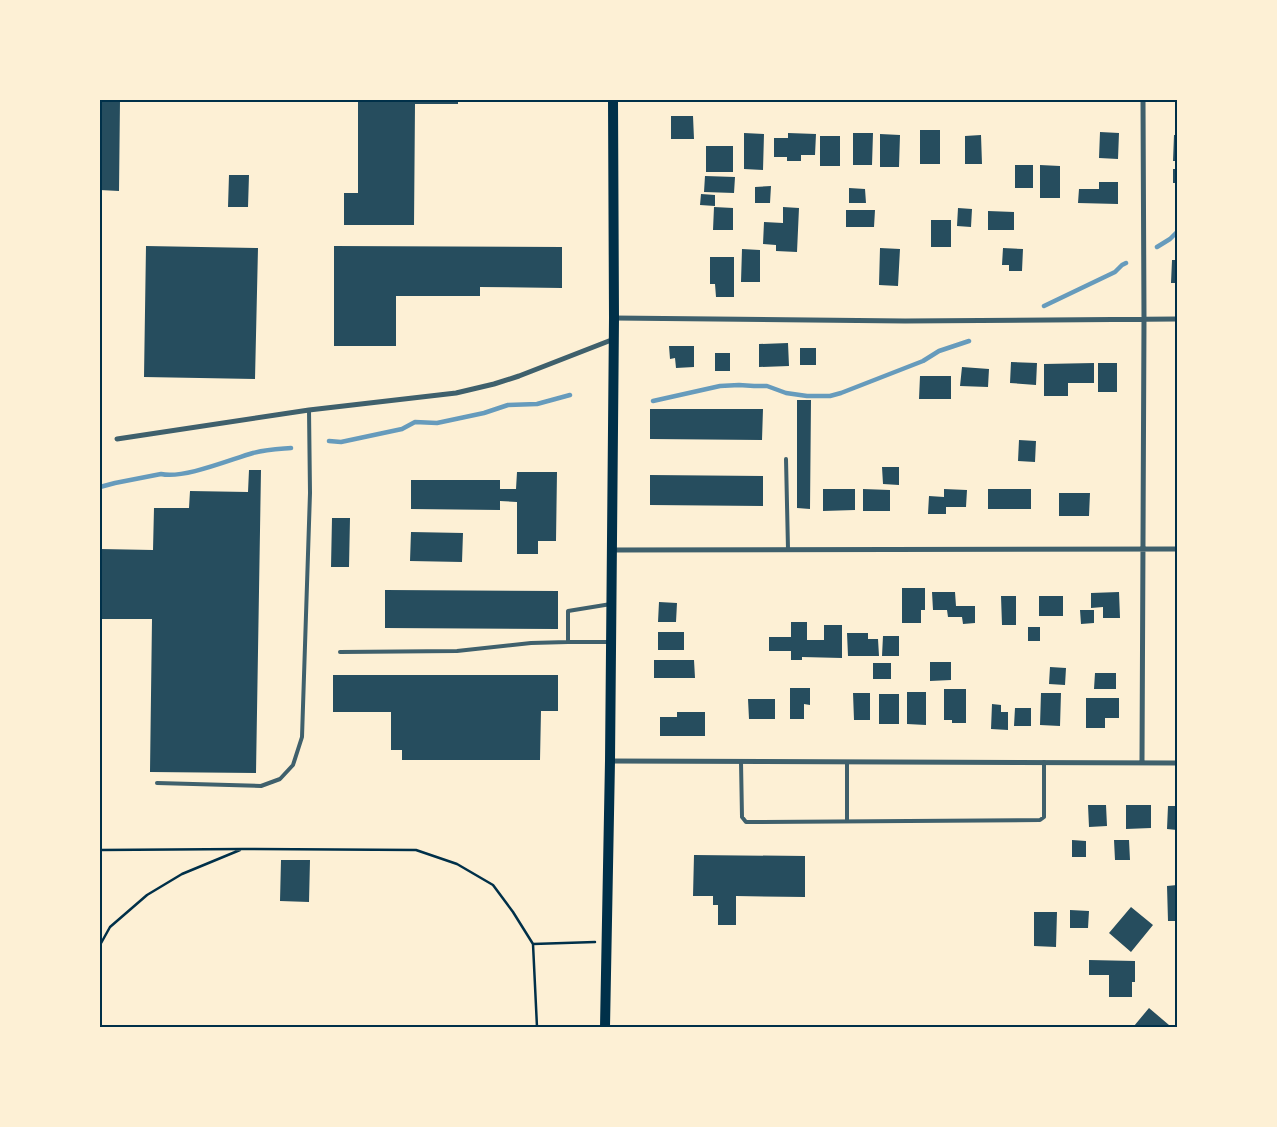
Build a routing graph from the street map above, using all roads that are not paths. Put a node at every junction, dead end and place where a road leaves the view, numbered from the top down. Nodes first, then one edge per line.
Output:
1 (613, 100) edge
2 (1143, 100) edge
3 (614, 318) junction
4 (1144, 319) junction
5 (1177, 319) edge
6 (614, 339) junction
7 (310, 410) junction
8 (117, 440) dead end
9 (786, 459) dead end
10 (788, 549) junction
11 (1143, 549) junction
12 (1177, 549) edge
13 (612, 550) junction
14 (611, 604) junction
15 (568, 642) junction
16 (611, 642) junction
17 (340, 652) dead end
18 (610, 761) junction
19 (741, 762) junction
20 (847, 762) junction
21 (1044, 762) junction
22 (1142, 762) junction
23 (1177, 763) edge
24 (157, 783) dead end
25 (847, 821) junction
26 (605, 1027) edge

1 - 3 main road
2 - 4 street
3 - 4 street
3 - 6 main road
4 - 5 street
4 - 11 street
6 - 7 street
6 - 13 main road
7 - 8 street
7 - 24 lane
9 - 10 lane
10 - 11 street
10 - 13 street
11 - 12 street
11 - 22 street
13 - 14 main road
14 - 15 lane
14 - 16 main road
15 - 16 lane
15 - 17 lane
16 - 18 main road
18 - 19 street
18 - 26 main road
19 - 20 street
19 - 25 lane
20 - 21 street
20 - 25 lane
21 - 22 street
21 - 25 lane
22 - 23 street

